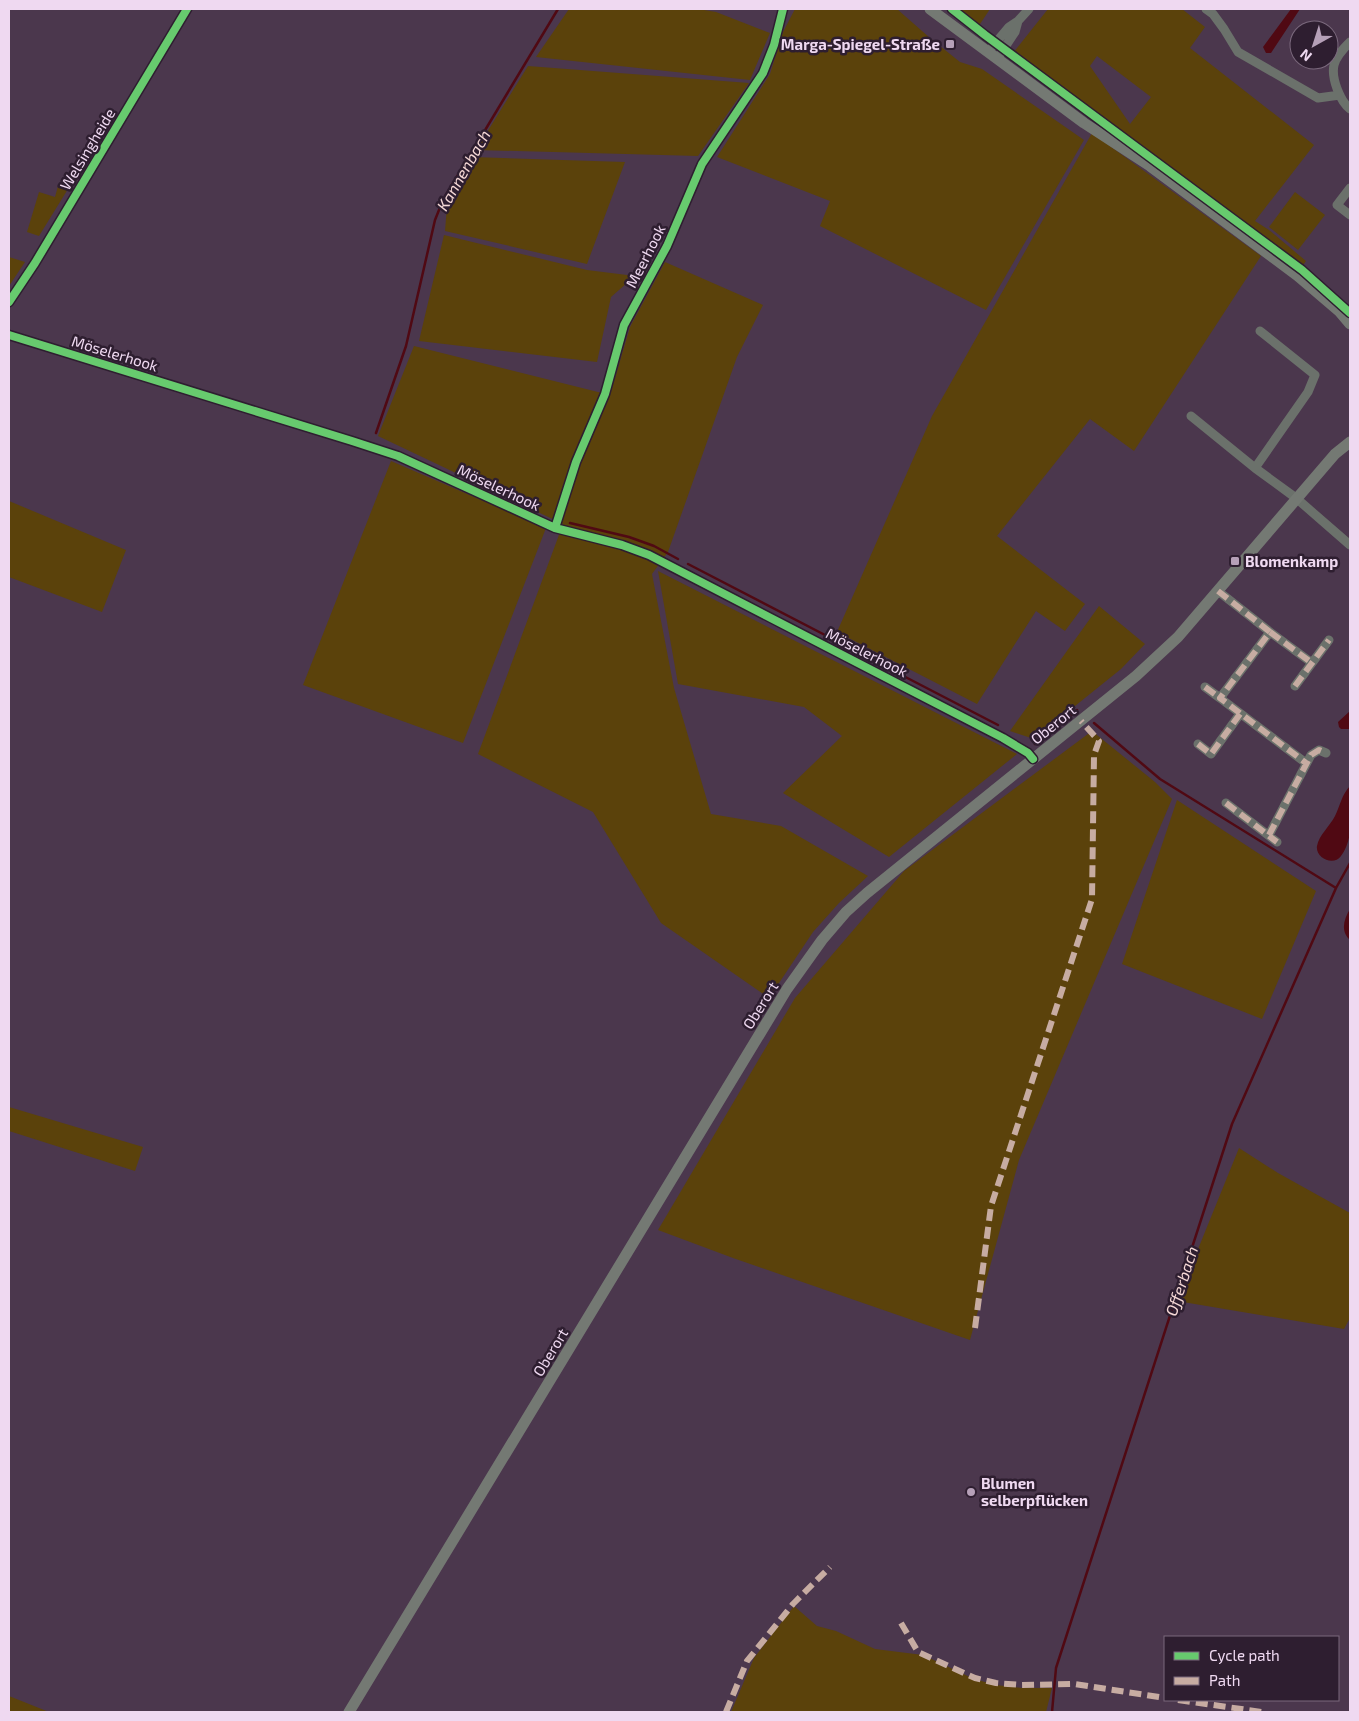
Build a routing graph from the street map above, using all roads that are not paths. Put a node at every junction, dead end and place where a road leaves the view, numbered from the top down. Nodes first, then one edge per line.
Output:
1 (188, 9) edge
2 (783, 9) edge
3 (930, 9) edge
4 (1029, 9) edge
5 (1206, 9) edge
6 (1350, 42) edge
7 (993, 55) junction
8 (1340, 96) junction
9 (1350, 109) edge
10 (1350, 188) edge
11 (1350, 215) edge
12 (9, 302) edge
13 (1350, 324) edge
14 (1260, 331) dead end
15 (9, 335) edge
16 (1191, 416) dead end
17 (1350, 442) edge
18 (1255, 468) junction
19 (1296, 498) junction
20 (556, 528) junction
21 (1350, 545) edge
22 (1218, 591) junction
23 (1270, 632) junction
24 (1329, 640) dead end
25 (1312, 663) junction
26 (1295, 686) dead end
27 (1205, 687) dead end
28 (1220, 698) junction
29 (1240, 714) junction
30 (1198, 744) dead end
31 (1326, 753) dead end
32 (1033, 759) junction
33 (1306, 764) junction
34 (1226, 803) dead end
35 (1269, 835) junction
36 (1277, 842) dead end
37 (349, 1712) edge

1 - 12 street, Welsingheide
2 - 20 street, Meerhook
3 - 7 main road
4 - 7 street
5 - 8 street
6 - 8 street
7 - 13 main road
8 - 9 street
10 - 11 street
14 - 18 street
15 - 20 street, Möselerhook
16 - 18 street
17 - 19 main road, Oberort
18 - 19 street
19 - 21 street
19 - 22 main road, Oberort
20 - 32 street, Möselerhook
22 - 23 street
22 - 32 main road, Oberort
23 - 25 street
23 - 28 street
24 - 25 street
25 - 26 street
27 - 28 street
28 - 29 street
29 - 30 street
29 - 33 street
31 - 33 street
32 - 37 main road, Oberort
33 - 35 street
34 - 35 street
35 - 36 street

